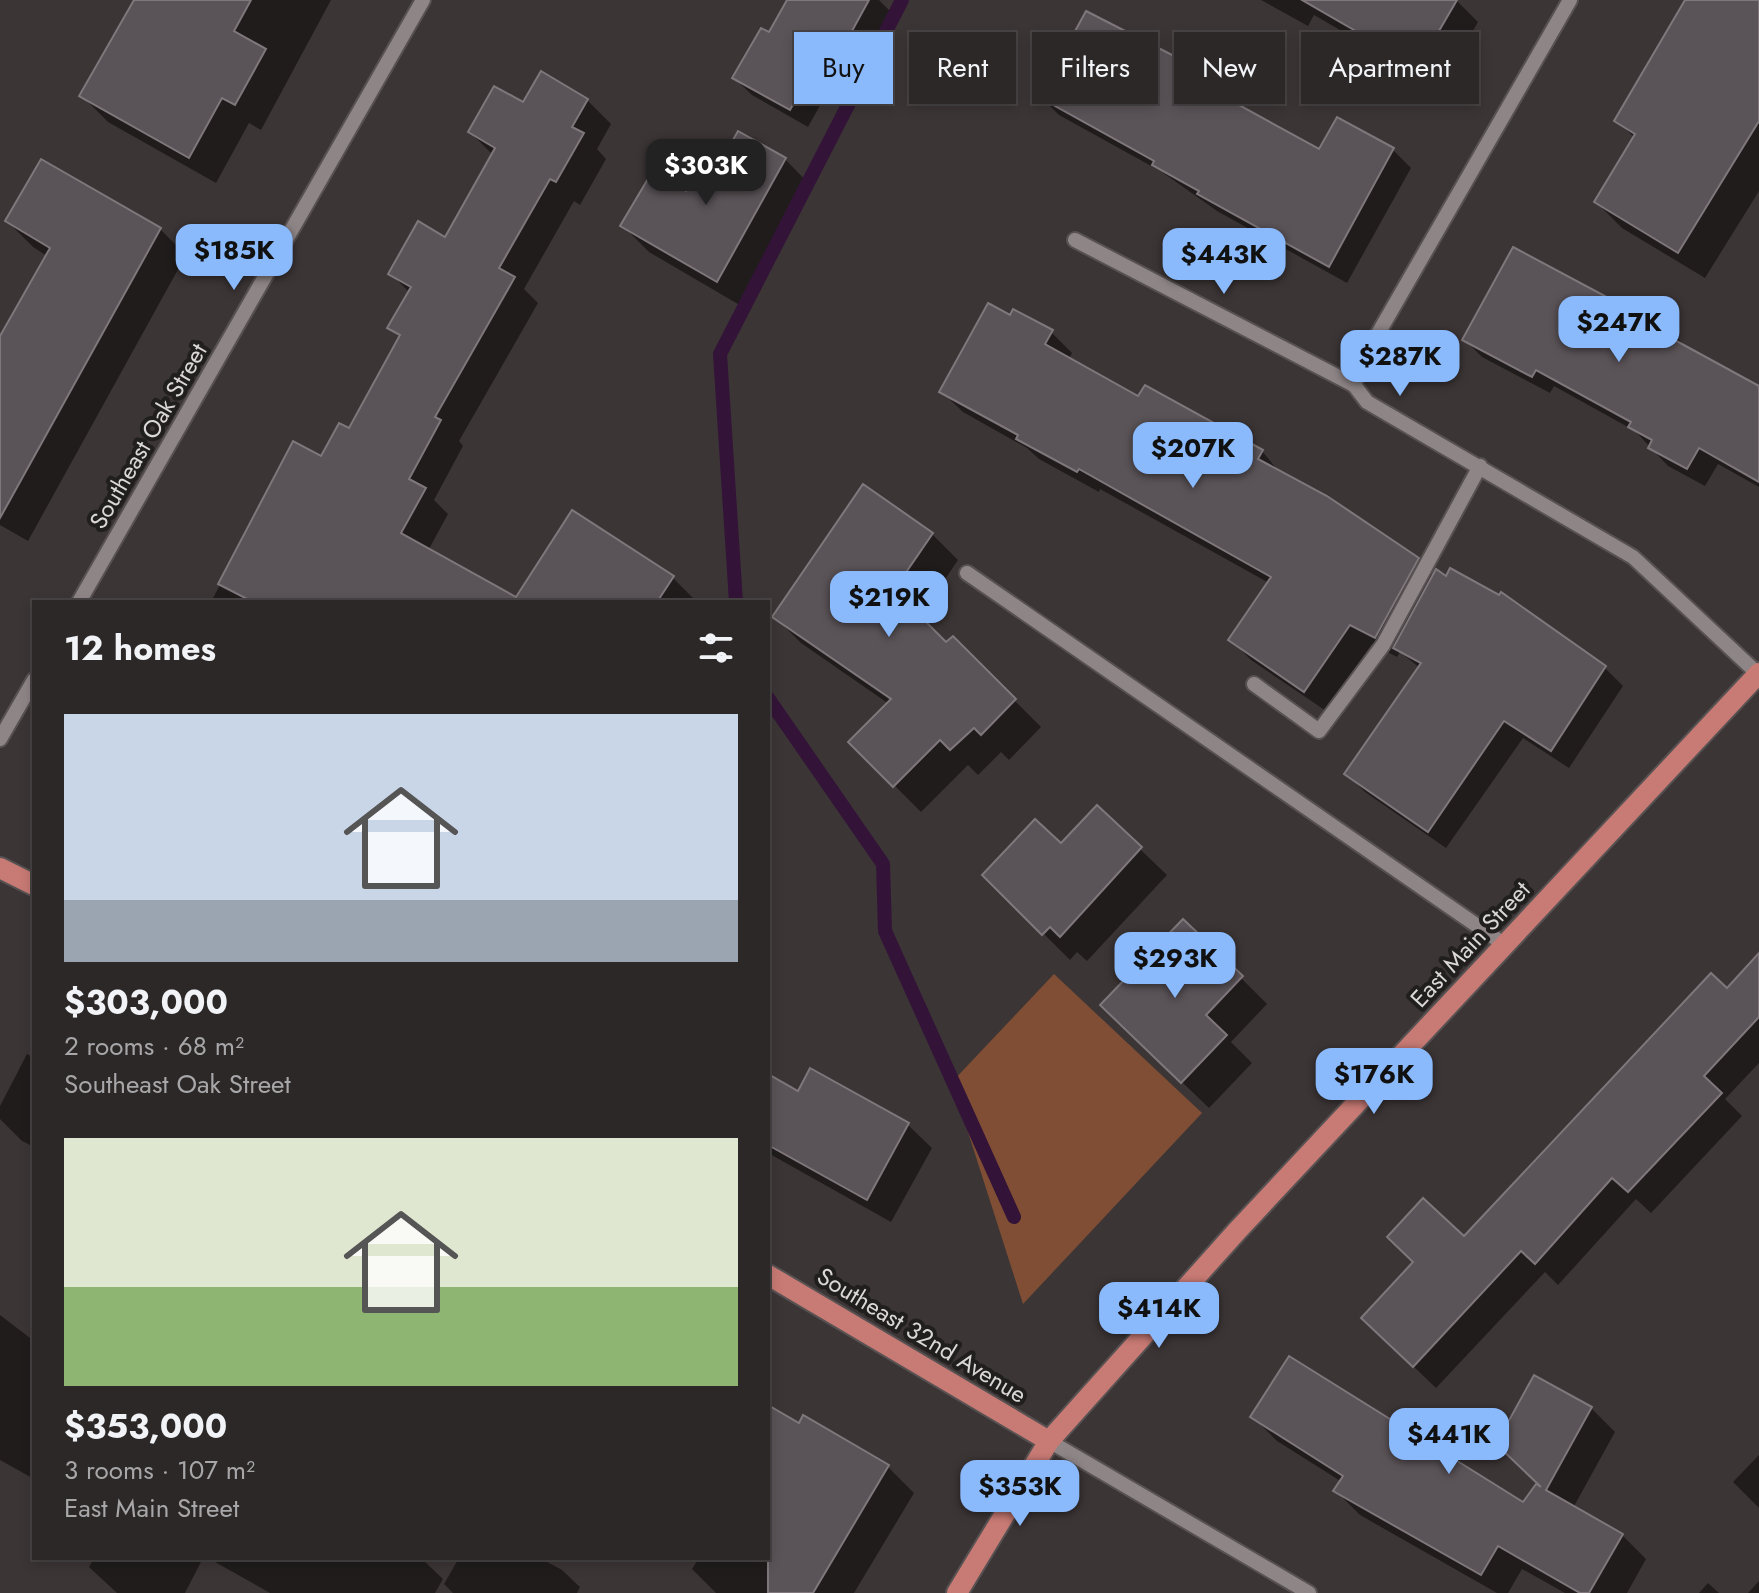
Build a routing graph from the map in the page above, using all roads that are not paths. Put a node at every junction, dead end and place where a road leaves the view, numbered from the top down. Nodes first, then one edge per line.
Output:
1 (423, 0) edge
2 (1570, 0) edge
3 (1075, 240) dead end
4 (1354, 385) junction
5 (1480, 466) junction
6 (967, 573) dead end
7 (80, 600) edge
8 (1759, 674) edge
9 (32, 683) edge
10 (1254, 684) dead end
11 (0, 739) edge
12 (0, 868) edge
13 (32, 884) edge
14 (1505, 945) junction
15 (770, 1276) edge
16 (1049, 1441) junction
17 (957, 1593) edge
18 (1309, 1593) edge

1 - 7 street, Southeast Oak Street
2 - 4 street
3 - 4 street
4 - 5 street
5 - 8 street
5 - 10 street
6 - 14 street
8 - 14 main road, East Main Street
9 - 11 street
12 - 13 main road
14 - 16 main road, East Main Street
15 - 16 main road, Southeast 32nd Avenue
16 - 17 main road, East Main Street
16 - 18 street

